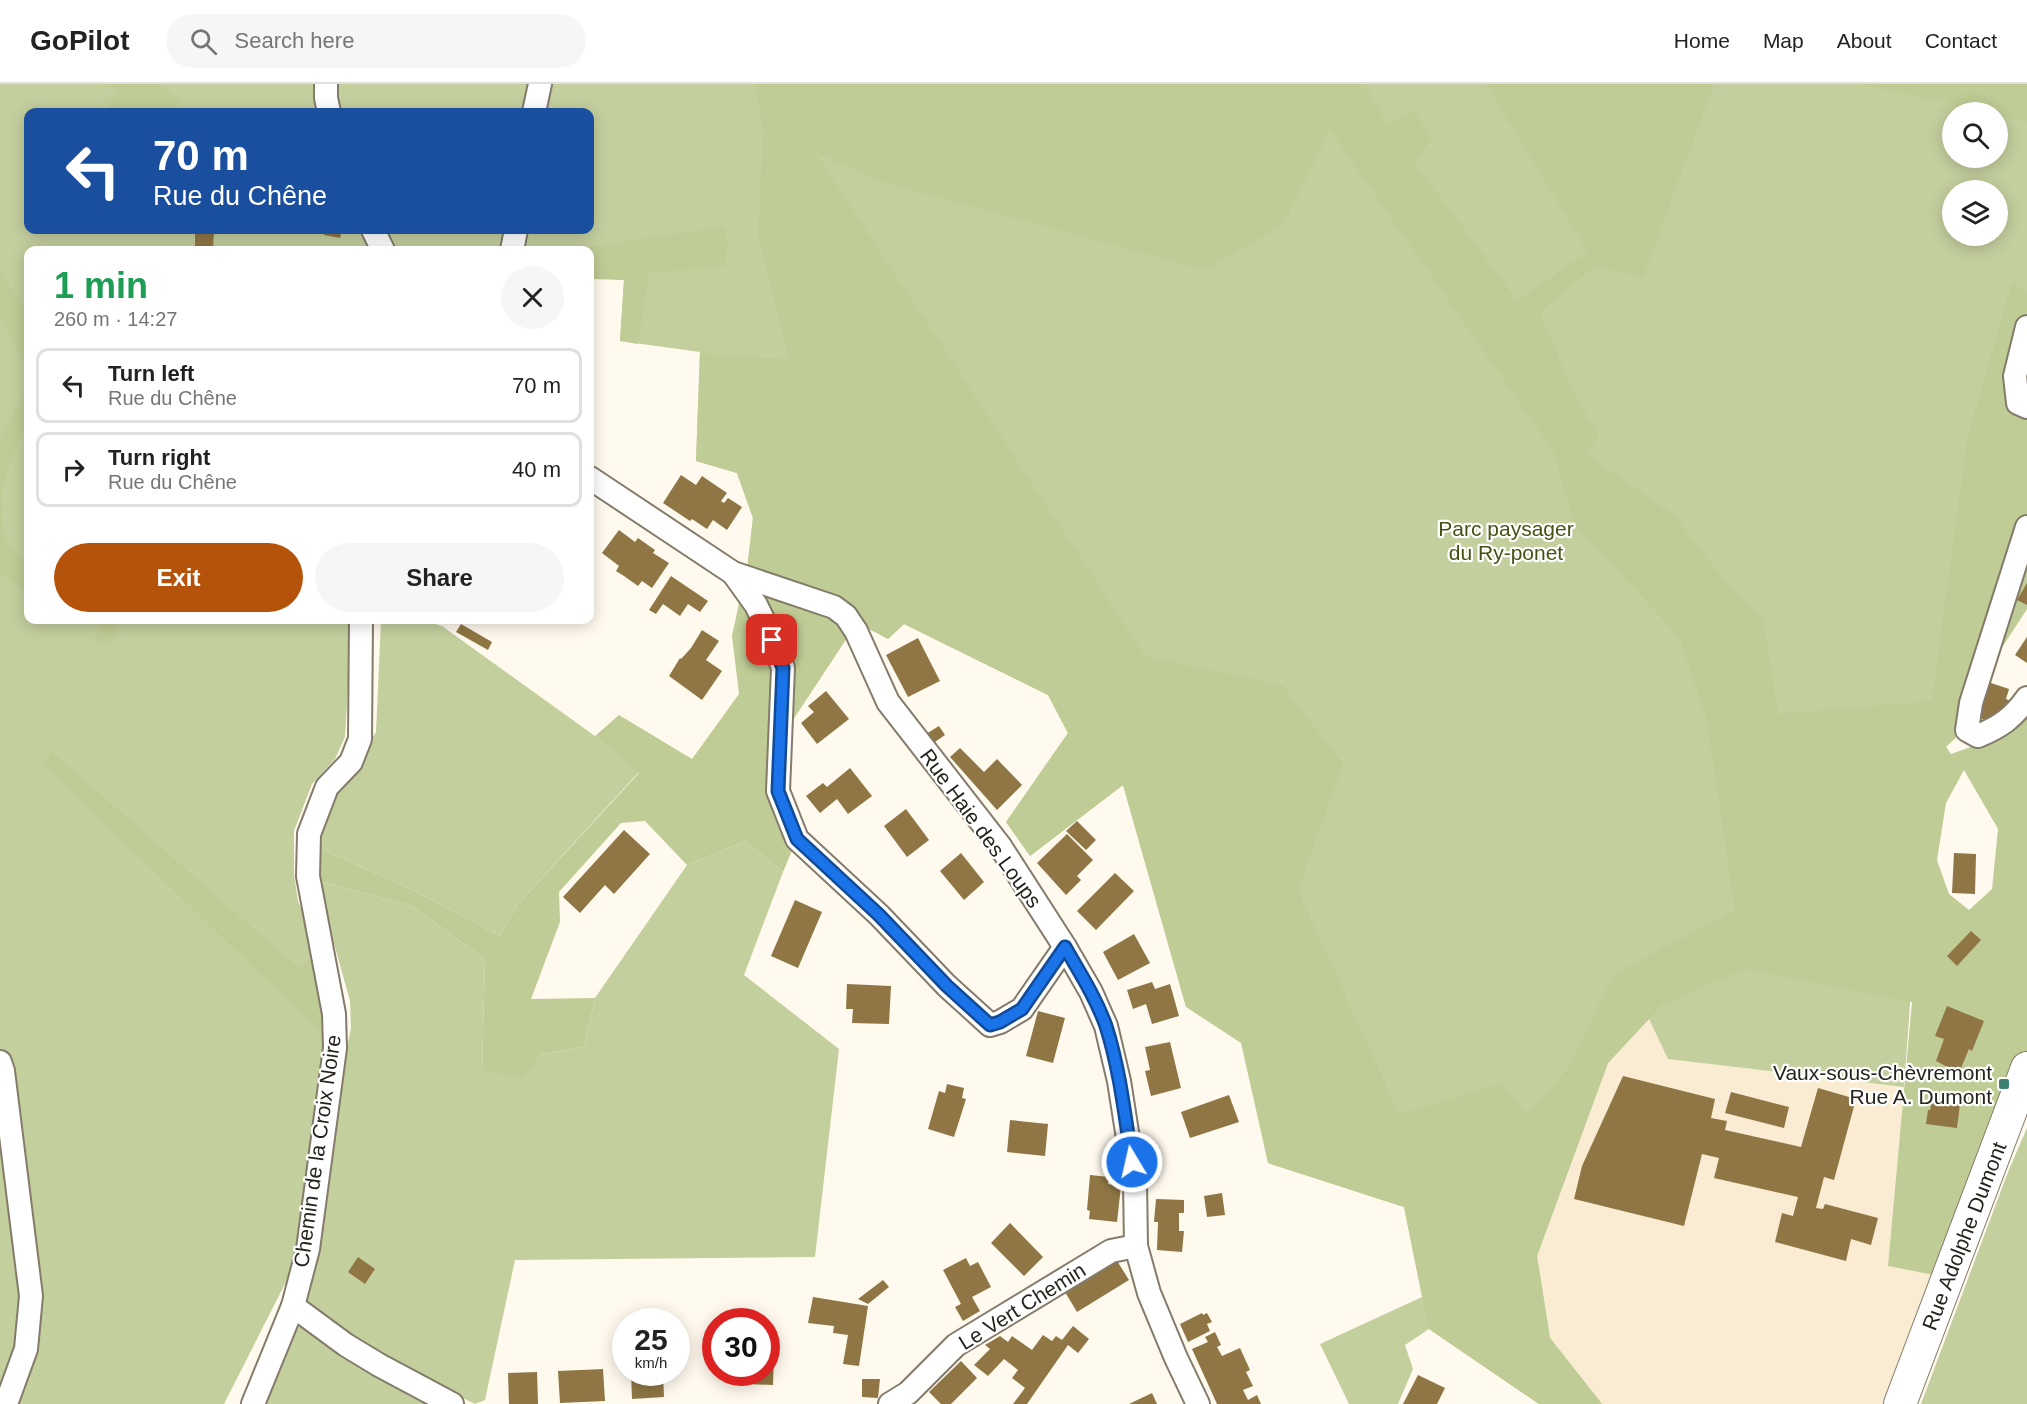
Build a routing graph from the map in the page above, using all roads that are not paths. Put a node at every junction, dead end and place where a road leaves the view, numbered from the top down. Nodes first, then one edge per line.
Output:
1 (326, 84) edge
2 (540, 84) edge
3 (329, 108) edge
4 (535, 108) edge
5 (2027, 327) edge
6 (2027, 407) edge
7 (594, 481) edge
8 (2027, 527) edge
9 (734, 573) junction
10 (361, 624) edge
11 (2027, 698) edge
12 (1065, 947) junction
13 (0, 1062) edge
14 (2027, 1068) edge
15 (1136, 1246) junction
16 (293, 1306) junction
17 (1196, 1400) edge
18 (6, 1404) edge
19 (253, 1404) edge
20 (452, 1404) edge
21 (890, 1404) edge
22 (1900, 1404) edge

1 - 3 street
2 - 4 street
5 - 6 street
7 - 9 street, Rue Haie des Loups
8 - 11 street
9 - 12 street, Rue Haie des Loups
9 - 12 street
10 - 16 street, Chemin de la Croix Noire
12 - 15 street, Rue Haie des Loups
13 - 18 street
14 - 22 main road, Rue Adolphe Dumont
15 - 17 street, Rue Haie des Loups
15 - 21 street, Le Vert Chemin
16 - 19 street, Chemin de la Croix Noire
16 - 20 street

